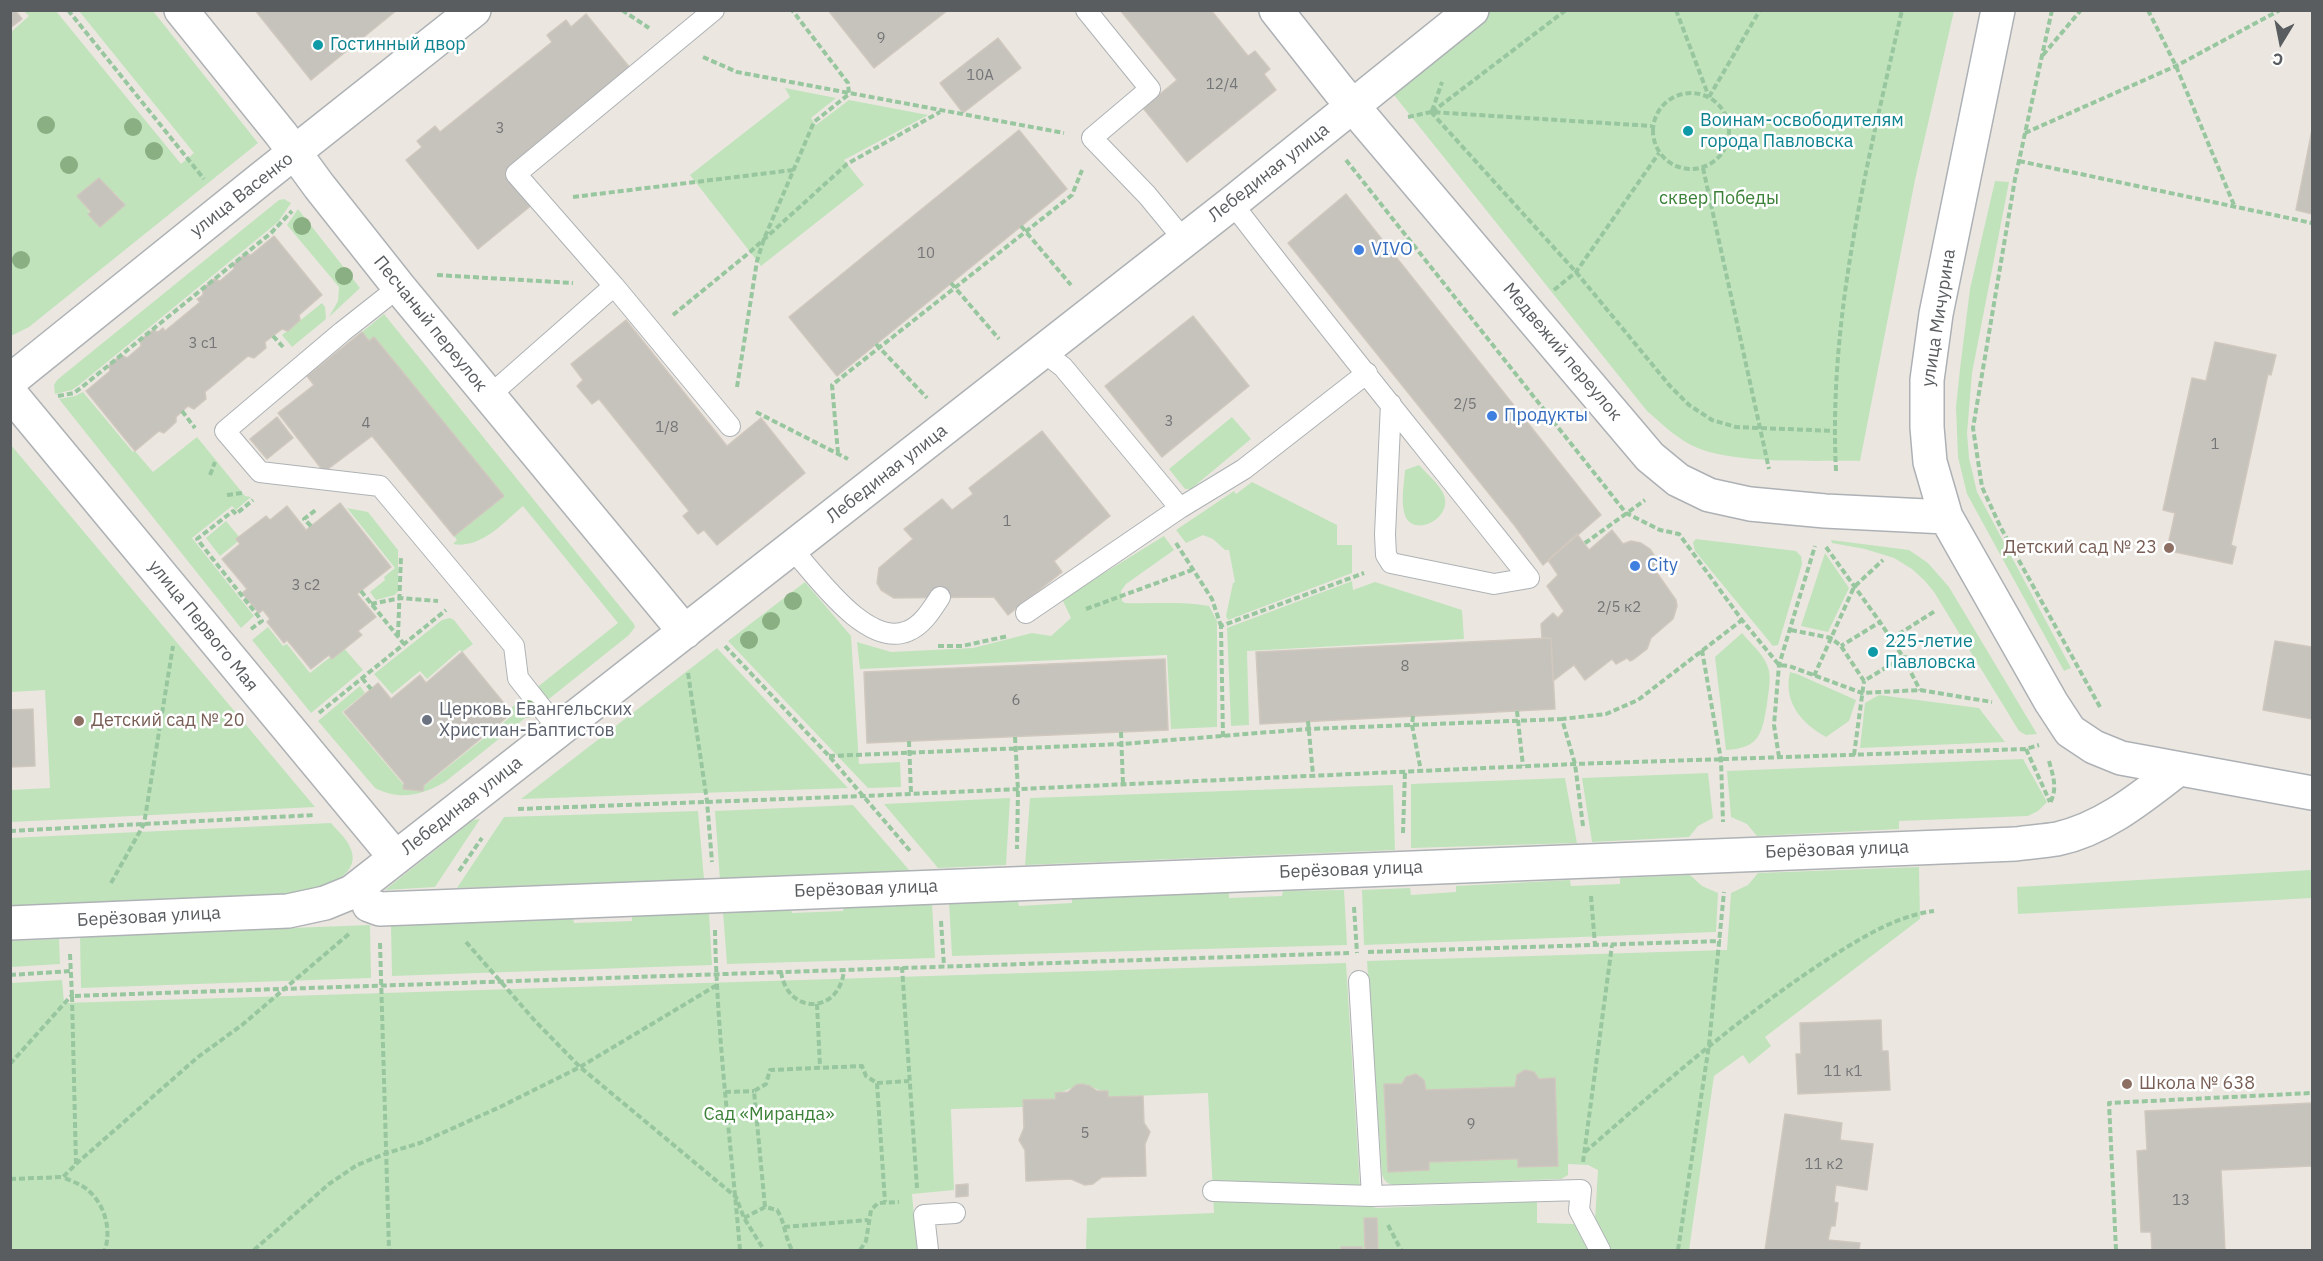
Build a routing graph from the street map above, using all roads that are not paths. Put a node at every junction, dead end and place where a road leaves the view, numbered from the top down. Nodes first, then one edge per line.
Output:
1 (181, 10) edge
2 (474, 10) edge
3 (714, 10) edge
4 (1086, 10) edge
5 (1276, 10) edge
6 (1472, 10) edge
7 (1998, 10) edge
8 (1354, 106) junction
9 (295, 153) junction
10 (1232, 203) junction
11 (1184, 240) junction
12 (614, 286) junction
13 (399, 287) junction
14 (1042, 351) junction
15 (1366, 373) junction
16 (10, 381) edge
17 (10, 393) edge
18 (489, 396) junction
19 (1391, 404) junction
20 (730, 426) road end
21 (1180, 508) junction
22 (1946, 518) junction
23 (792, 549) junction
24 (940, 597) dead end
25 (1026, 614) dead end
26 (686, 648) junction
27 (560, 731) junction
28 (2177, 770) junction
29 (2313, 792) edge
30 (395, 857) junction
31 (374, 907) road end
32 (288, 911) joint
33 (10, 923) edge
34 (1359, 981) dead end
35 (1213, 1191) dead end
36 (1372, 1196) junction
37 (955, 1213) dead end
38 (928, 1251) edge
39 (1600, 1251) edge

1 - 9 street, Песчаный переулок
2 - 9 street, улица Васенко
3 - 12 lane
4 - 11 lane
5 - 8 street, Медвежий переулок
6 - 8 street, Лебединая улица
7 - 22 street, улица Мичурина
8 - 10 street, Лебединая улица
8 - 22 street, Медвежий переулок
9 - 13 street, Песчаный переулок
9 - 16 street, улица Васенко
10 - 11 street, Лебединая улица
10 - 15 lane
11 - 14 street, Лебединая улица
12 - 18 lane
12 - 20 lane
13 - 18 street, Песчаный переулок
13 - 27 lane
14 - 21 lane
14 - 23 street, Лебединая улица
15 - 19 lane
15 - 21 lane
17 - 30 street, улица Первого Мая
18 - 26 street, Песчаный переулок
19 - 19 lane
21 - 25 lane
22 - 28 street, улица Мичурина
23 - 24 lane
23 - 26 street, Лебединая улица
26 - 27 street, Лебединая улица
27 - 30 street, Лебединая улица
28 - 29 street
28 - 31 street, Берёзовая улица
30 - 32 street, Лебединая улица
32 - 33 street, Берёзовая улица
34 - 36 lane
35 - 36 lane
36 - 39 lane
37 - 38 lane

